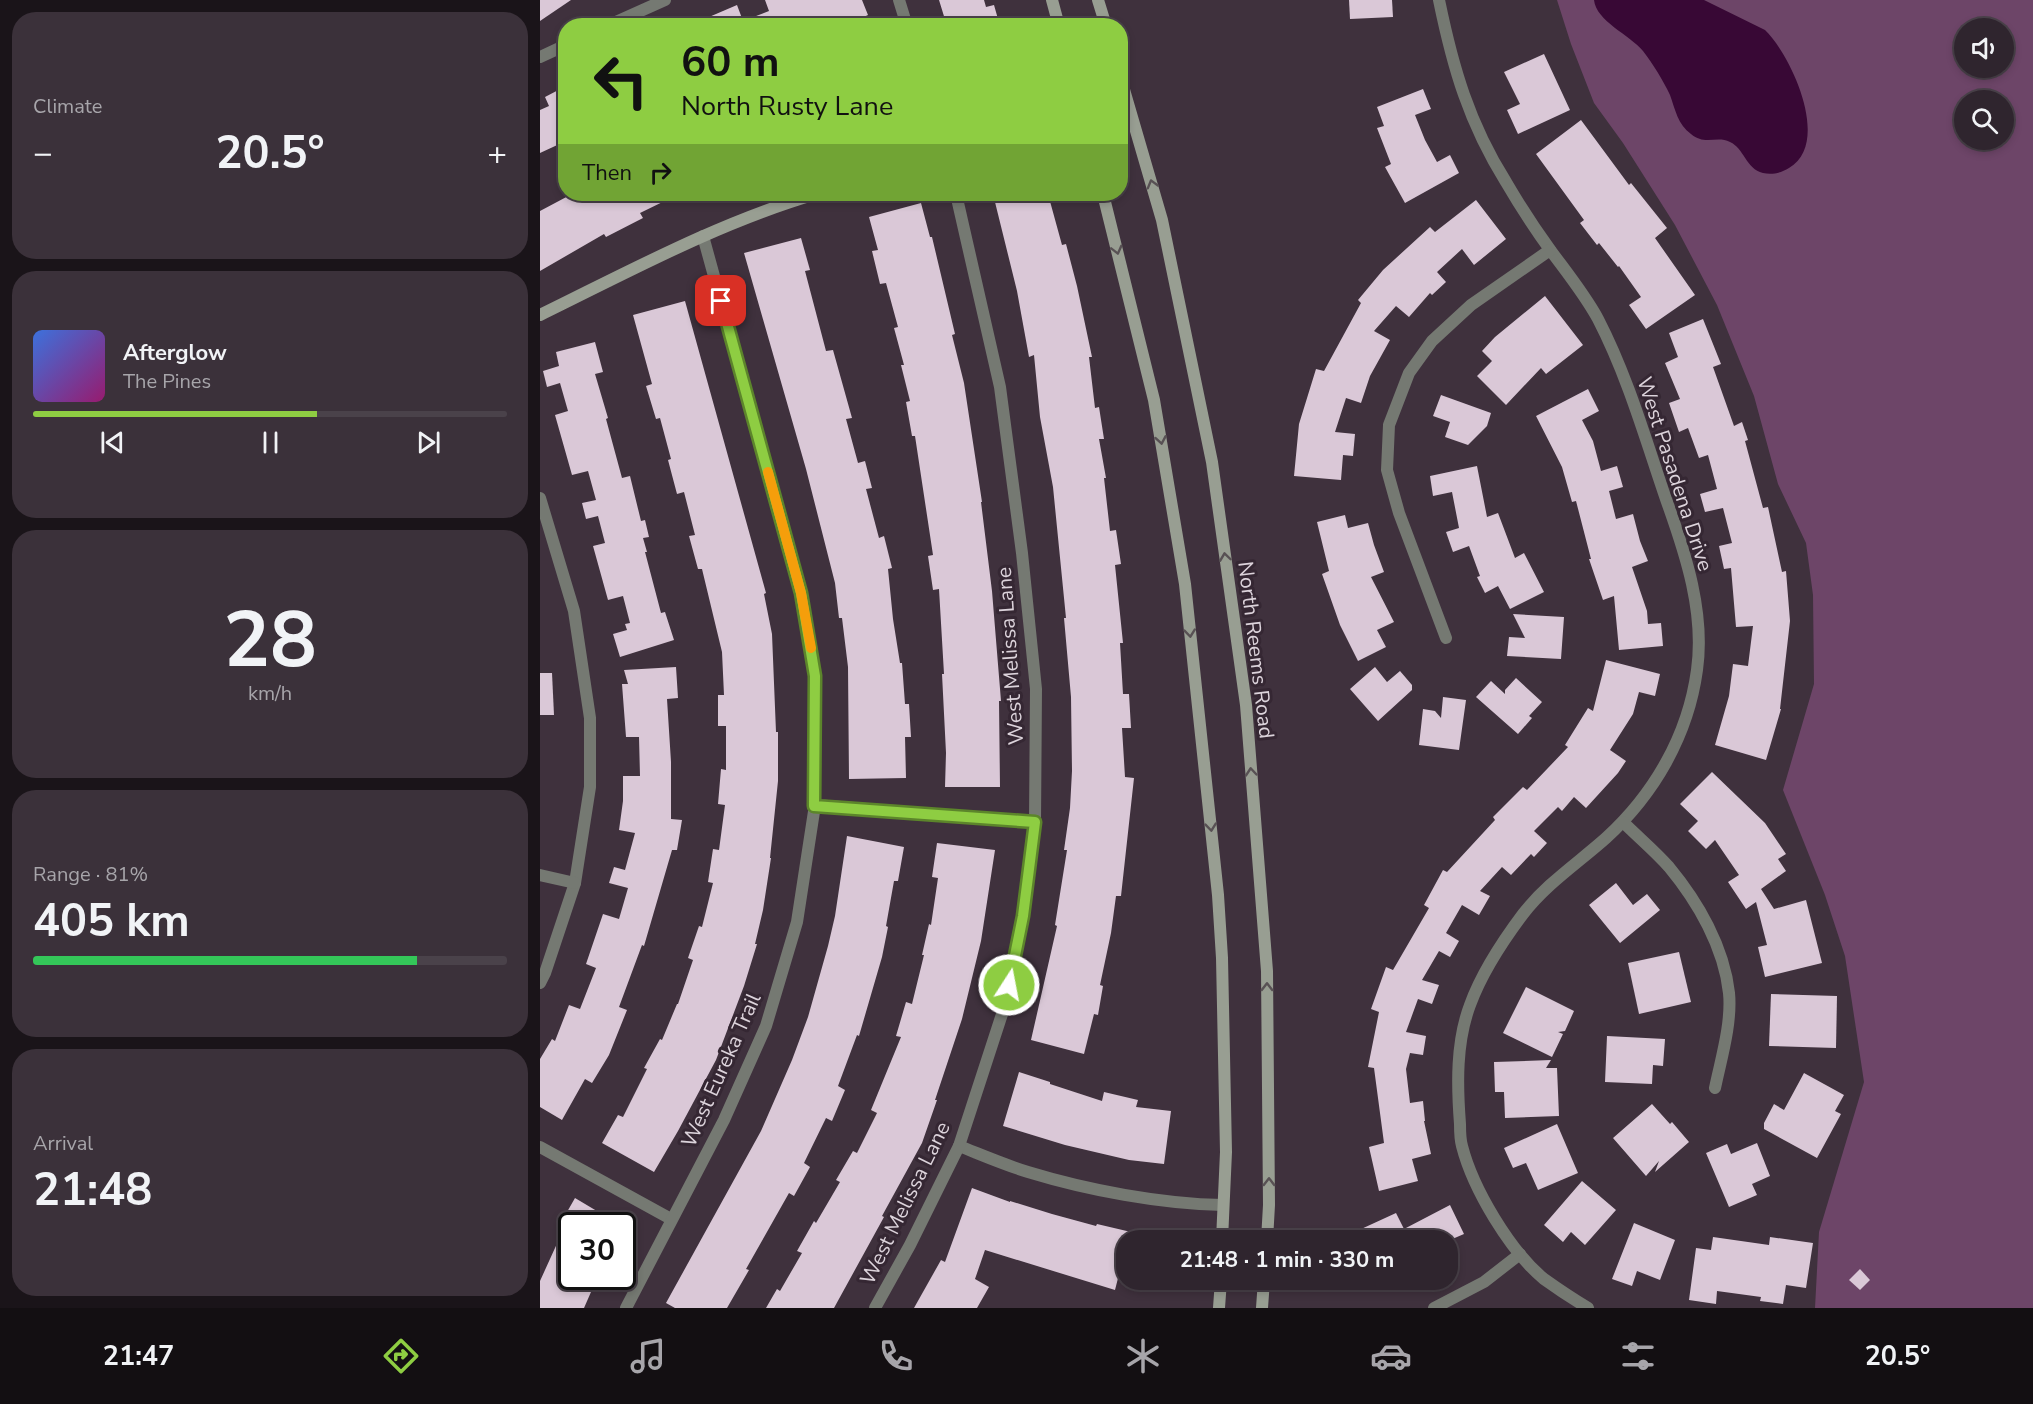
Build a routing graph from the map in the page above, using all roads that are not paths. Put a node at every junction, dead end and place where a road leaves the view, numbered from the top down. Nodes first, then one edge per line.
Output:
1 (665, 0) edge
2 (899, 0) edge
3 (1052, 0) edge
4 (1098, 0) edge
5 (1439, 0) edge
6 (637, 5) edge
7 (618, 18) edge
8 (905, 18) edge
9 (1057, 18) edge
10 (1104, 18) edge
11 (558, 49) edge
12 (540, 57) edge
13 (1128, 113) edge
14 (791, 201) edge
15 (958, 201) edge
16 (1105, 201) edge
17 (703, 236) junction
18 (1550, 250) junction
19 (540, 315) edge
20 (540, 498) edge
21 (1446, 638) dead end
22 (814, 806) junction
23 (1035, 822) junction
24 (1623, 822) junction
25 (540, 875) edge
26 (575, 883) junction
27 (540, 983) edge
28 (1715, 1088) dead end
29 (959, 1146) junction
30 (540, 1147) edge
31 (1223, 1205) junction
32 (671, 1219) junction
33 (1222, 1230) edge
34 (1268, 1230) edge
35 (1520, 1254) junction
36 (1220, 1290) edge
37 (1263, 1290) edge
38 (626, 1308) edge
39 (875, 1308) edge
40 (1219, 1308) edge
41 (1262, 1308) edge
42 (1434, 1308) edge
43 (1588, 1308) edge

1 - 6 street
2 - 8 street
3 - 9 main road
4 - 10 main road
5 - 18 street, West Pasadena Drive
6 - 7 street
11 - 12 street
34 -> 13 main road, North Reems Road
14 - 17 main road
15 - 23 street, West Melissa Lane
16 -> 31 main road
17 - 19 main road
17 - 22 street, West Eureka Trail
18 - 21 street
18 - 24 street, West Pasadena Drive
20 - 26 street
22 - 23 street
22 - 32 street, West Eureka Trail
23 - 29 street, West Melissa Lane
24 - 28 street
24 - 35 street, West Pasadena Drive
25 - 26 street
26 - 27 street
29 - 31 street
29 - 39 street, West Melissa Lane
30 - 32 street
31 - 33 main road
32 - 38 street, West Eureka Trail
35 - 42 street
35 - 43 street, West Pasadena Drive
36 - 40 main road
37 - 41 main road

